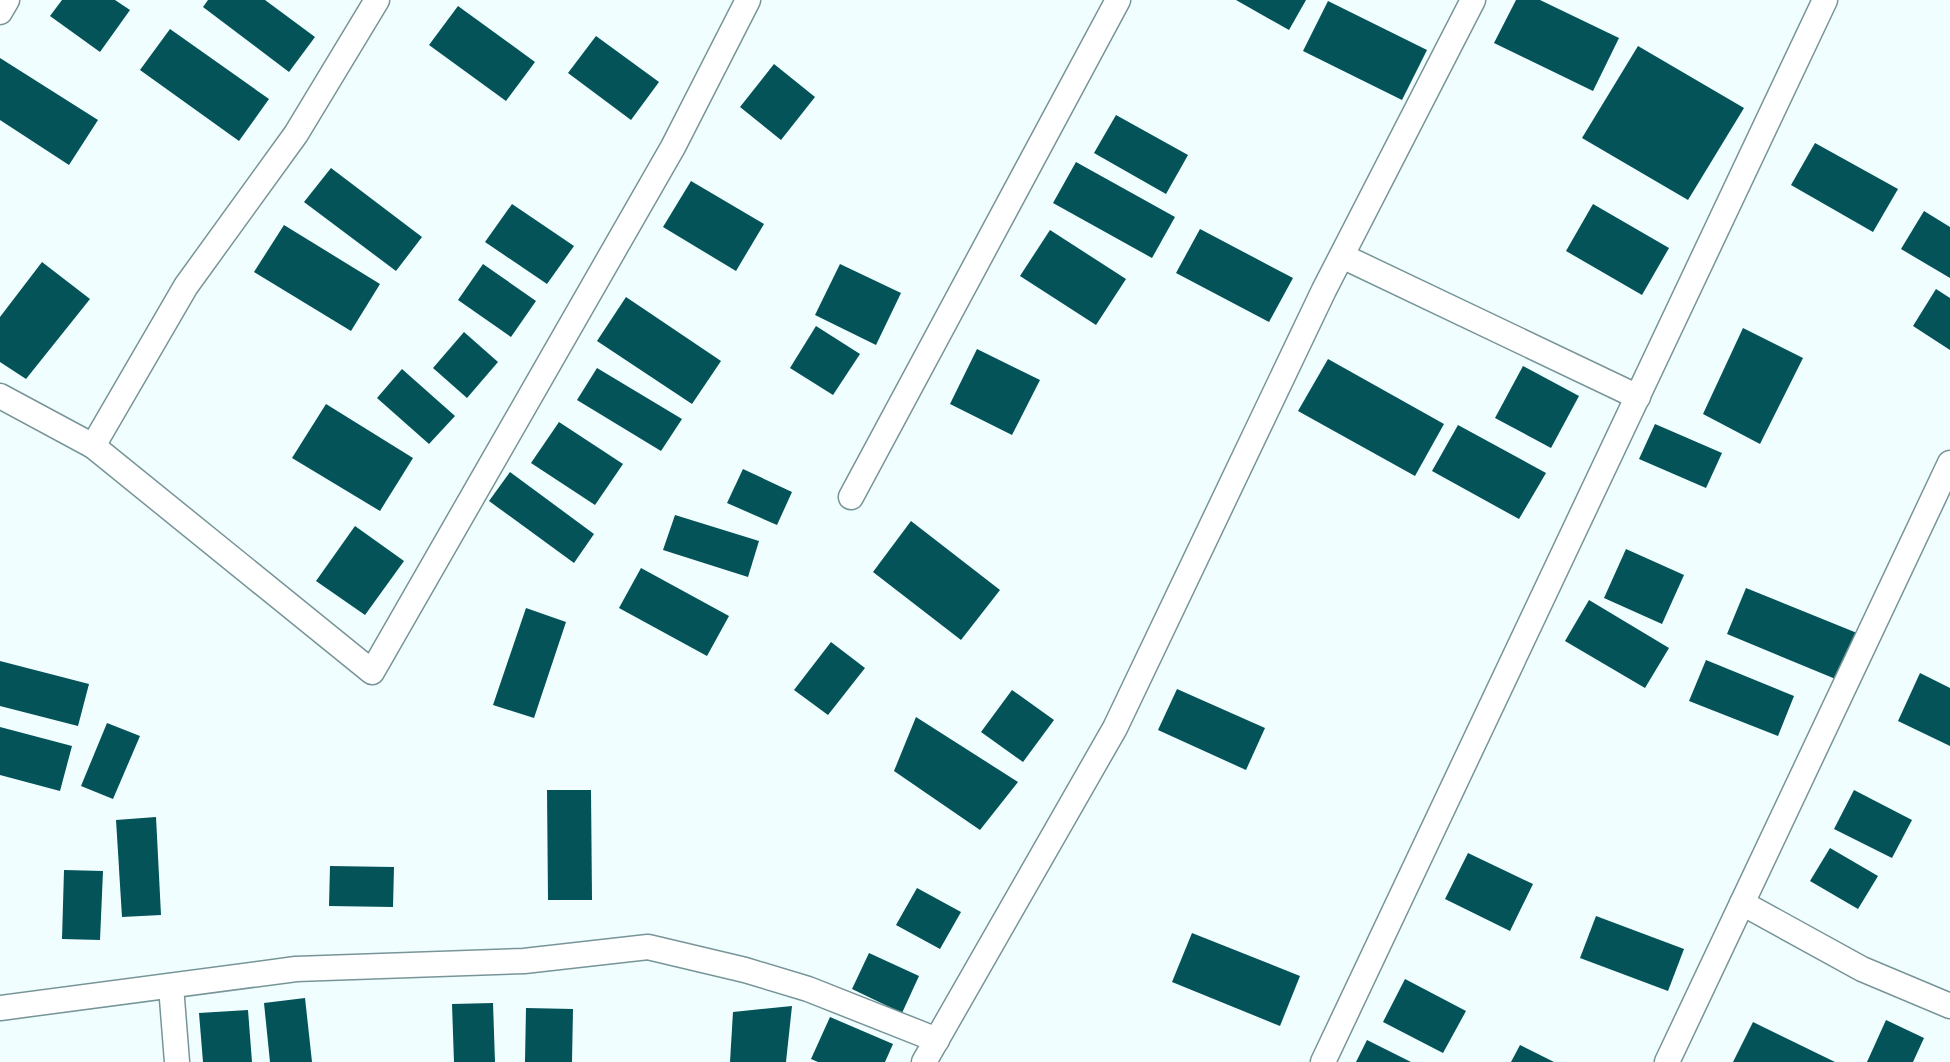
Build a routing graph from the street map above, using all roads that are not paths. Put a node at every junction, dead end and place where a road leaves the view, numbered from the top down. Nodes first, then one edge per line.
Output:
1 (7, 0) edge
2 (377, 0) edge
3 (748, 0) edge
4 (1118, 0) edge
5 (1473, 0) edge
6 (1825, 0) edge
7 (0, 12) edge
8 (1342, 256) junction
9 (0, 396) edge
10 (1638, 397) junction
11 (93, 446) junction
12 (1950, 463) edge
13 (850, 497) dead end
14 (1742, 903) junction
15 (171, 986) junction
16 (1950, 1006) edge
17 (0, 1008) edge
18 (937, 1040) junction
19 (177, 1062) edge
20 (924, 1062) edge
21 (1323, 1062) edge
22 (1667, 1062) edge

1 - 7 street
2 - 11 street
3 - 11 street
4 - 13 street
5 - 8 street
6 - 10 street
8 - 10 street
8 - 18 street
9 - 11 street
10 - 21 street
12 - 14 street
14 - 16 street
14 - 22 street
15 - 17 street
15 - 18 street
15 - 19 street
18 - 20 street

